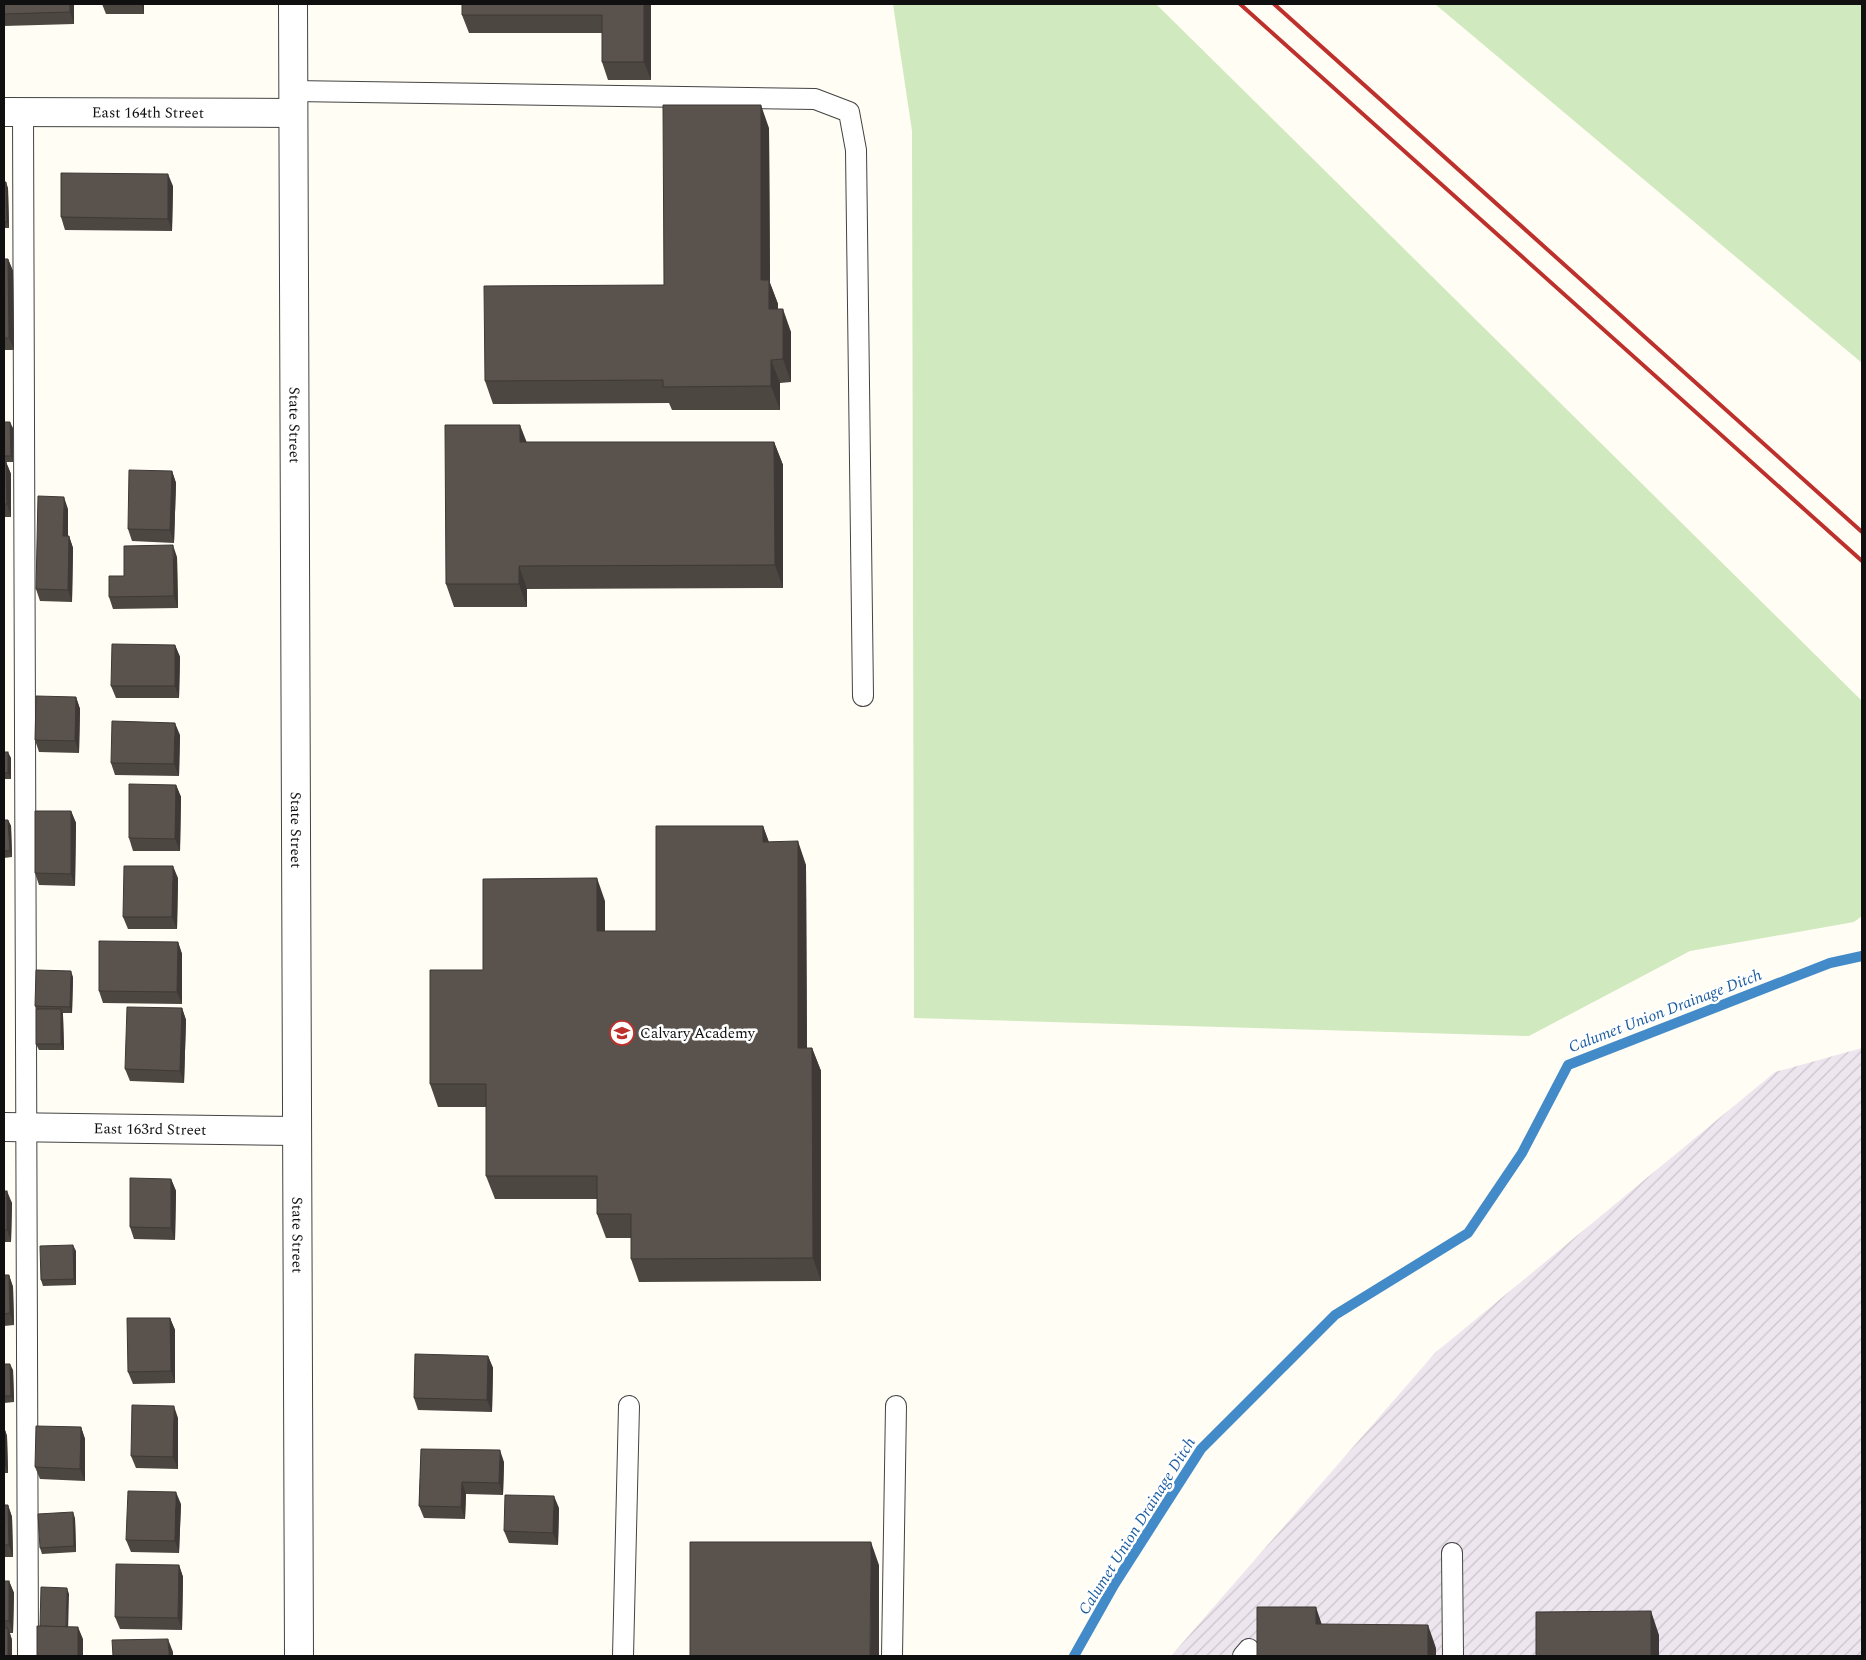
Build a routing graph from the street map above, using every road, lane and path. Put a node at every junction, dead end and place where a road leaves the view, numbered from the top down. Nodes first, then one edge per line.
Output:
1 (293, 4) edge
2 (293, 102) junction
3 (13, 112) edge
4 (863, 696) dead end
5 (15, 1127) edge
6 (296, 1131) junction
7 (629, 1406) dead end
8 (896, 1406) dead end
9 (1452, 1553) dead end
10 (28, 1656) edge
11 (299, 1656) edge
12 (623, 1656) edge
13 (892, 1656) edge
14 (1453, 1656) edge

1 - 2 street, State Street
2 - 3 street, East 164th Street
2 - 4 lane
2 - 6 street, State Street
3 - 5 lane
5 - 6 street, East 163rd Street
5 - 10 lane
6 - 11 street, State Street
7 - 12 lane
8 - 13 lane
9 - 14 lane

